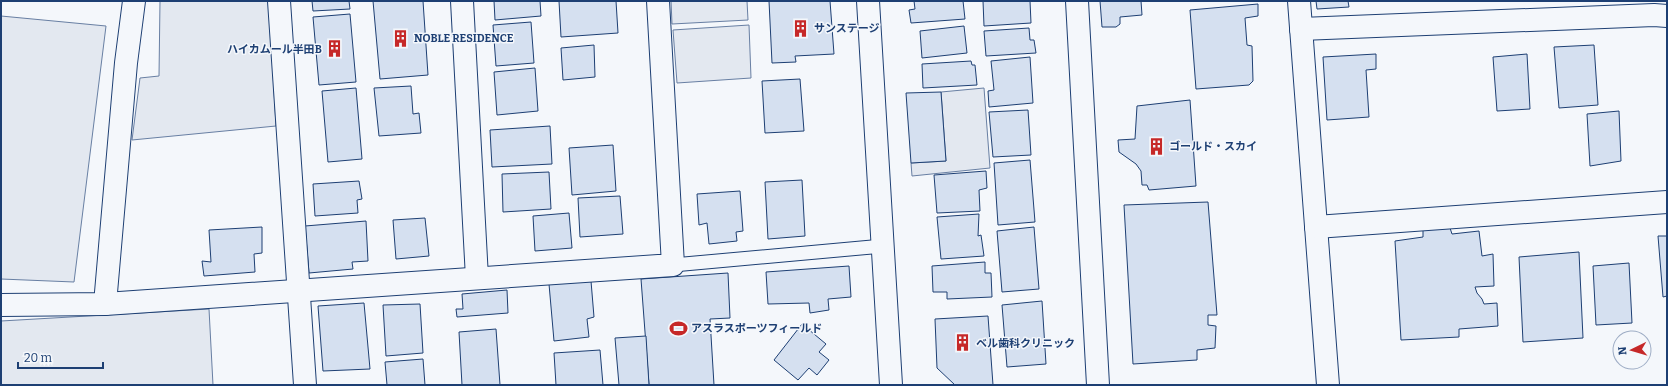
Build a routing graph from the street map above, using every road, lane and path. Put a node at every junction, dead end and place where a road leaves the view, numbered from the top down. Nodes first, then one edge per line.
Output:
1 (134, 1) edge
2 (279, 1) edge
3 (462, 1) edge
4 (658, 1) edge
5 (868, 1) edge
6 (1077, 1) edge
7 (1299, 1) edge
8 (1667, 16) edge
9 (1302, 29) junction
10 (1667, 202) edge
11 (1316, 227) junction
12 (883, 246) junction
13 (674, 265) junction
14 (477, 278) junction
15 (298, 291) junction
16 (104, 304) junction
17 (1, 305) edge
18 (305, 385) edge
19 (891, 385) edge
20 (1098, 385) edge
21 (1328, 385) edge

1 - 16 street
2 - 15 street
3 - 14 street
4 - 13 street
5 - 12 street
6 - 20 street
7 - 9 street
8 - 9 street
9 - 11 street
10 - 11 street
11 - 21 street
12 - 13 lane
12 - 19 street
13 - 14 street
14 - 15 street
15 - 16 street
15 - 18 street
16 - 17 street

